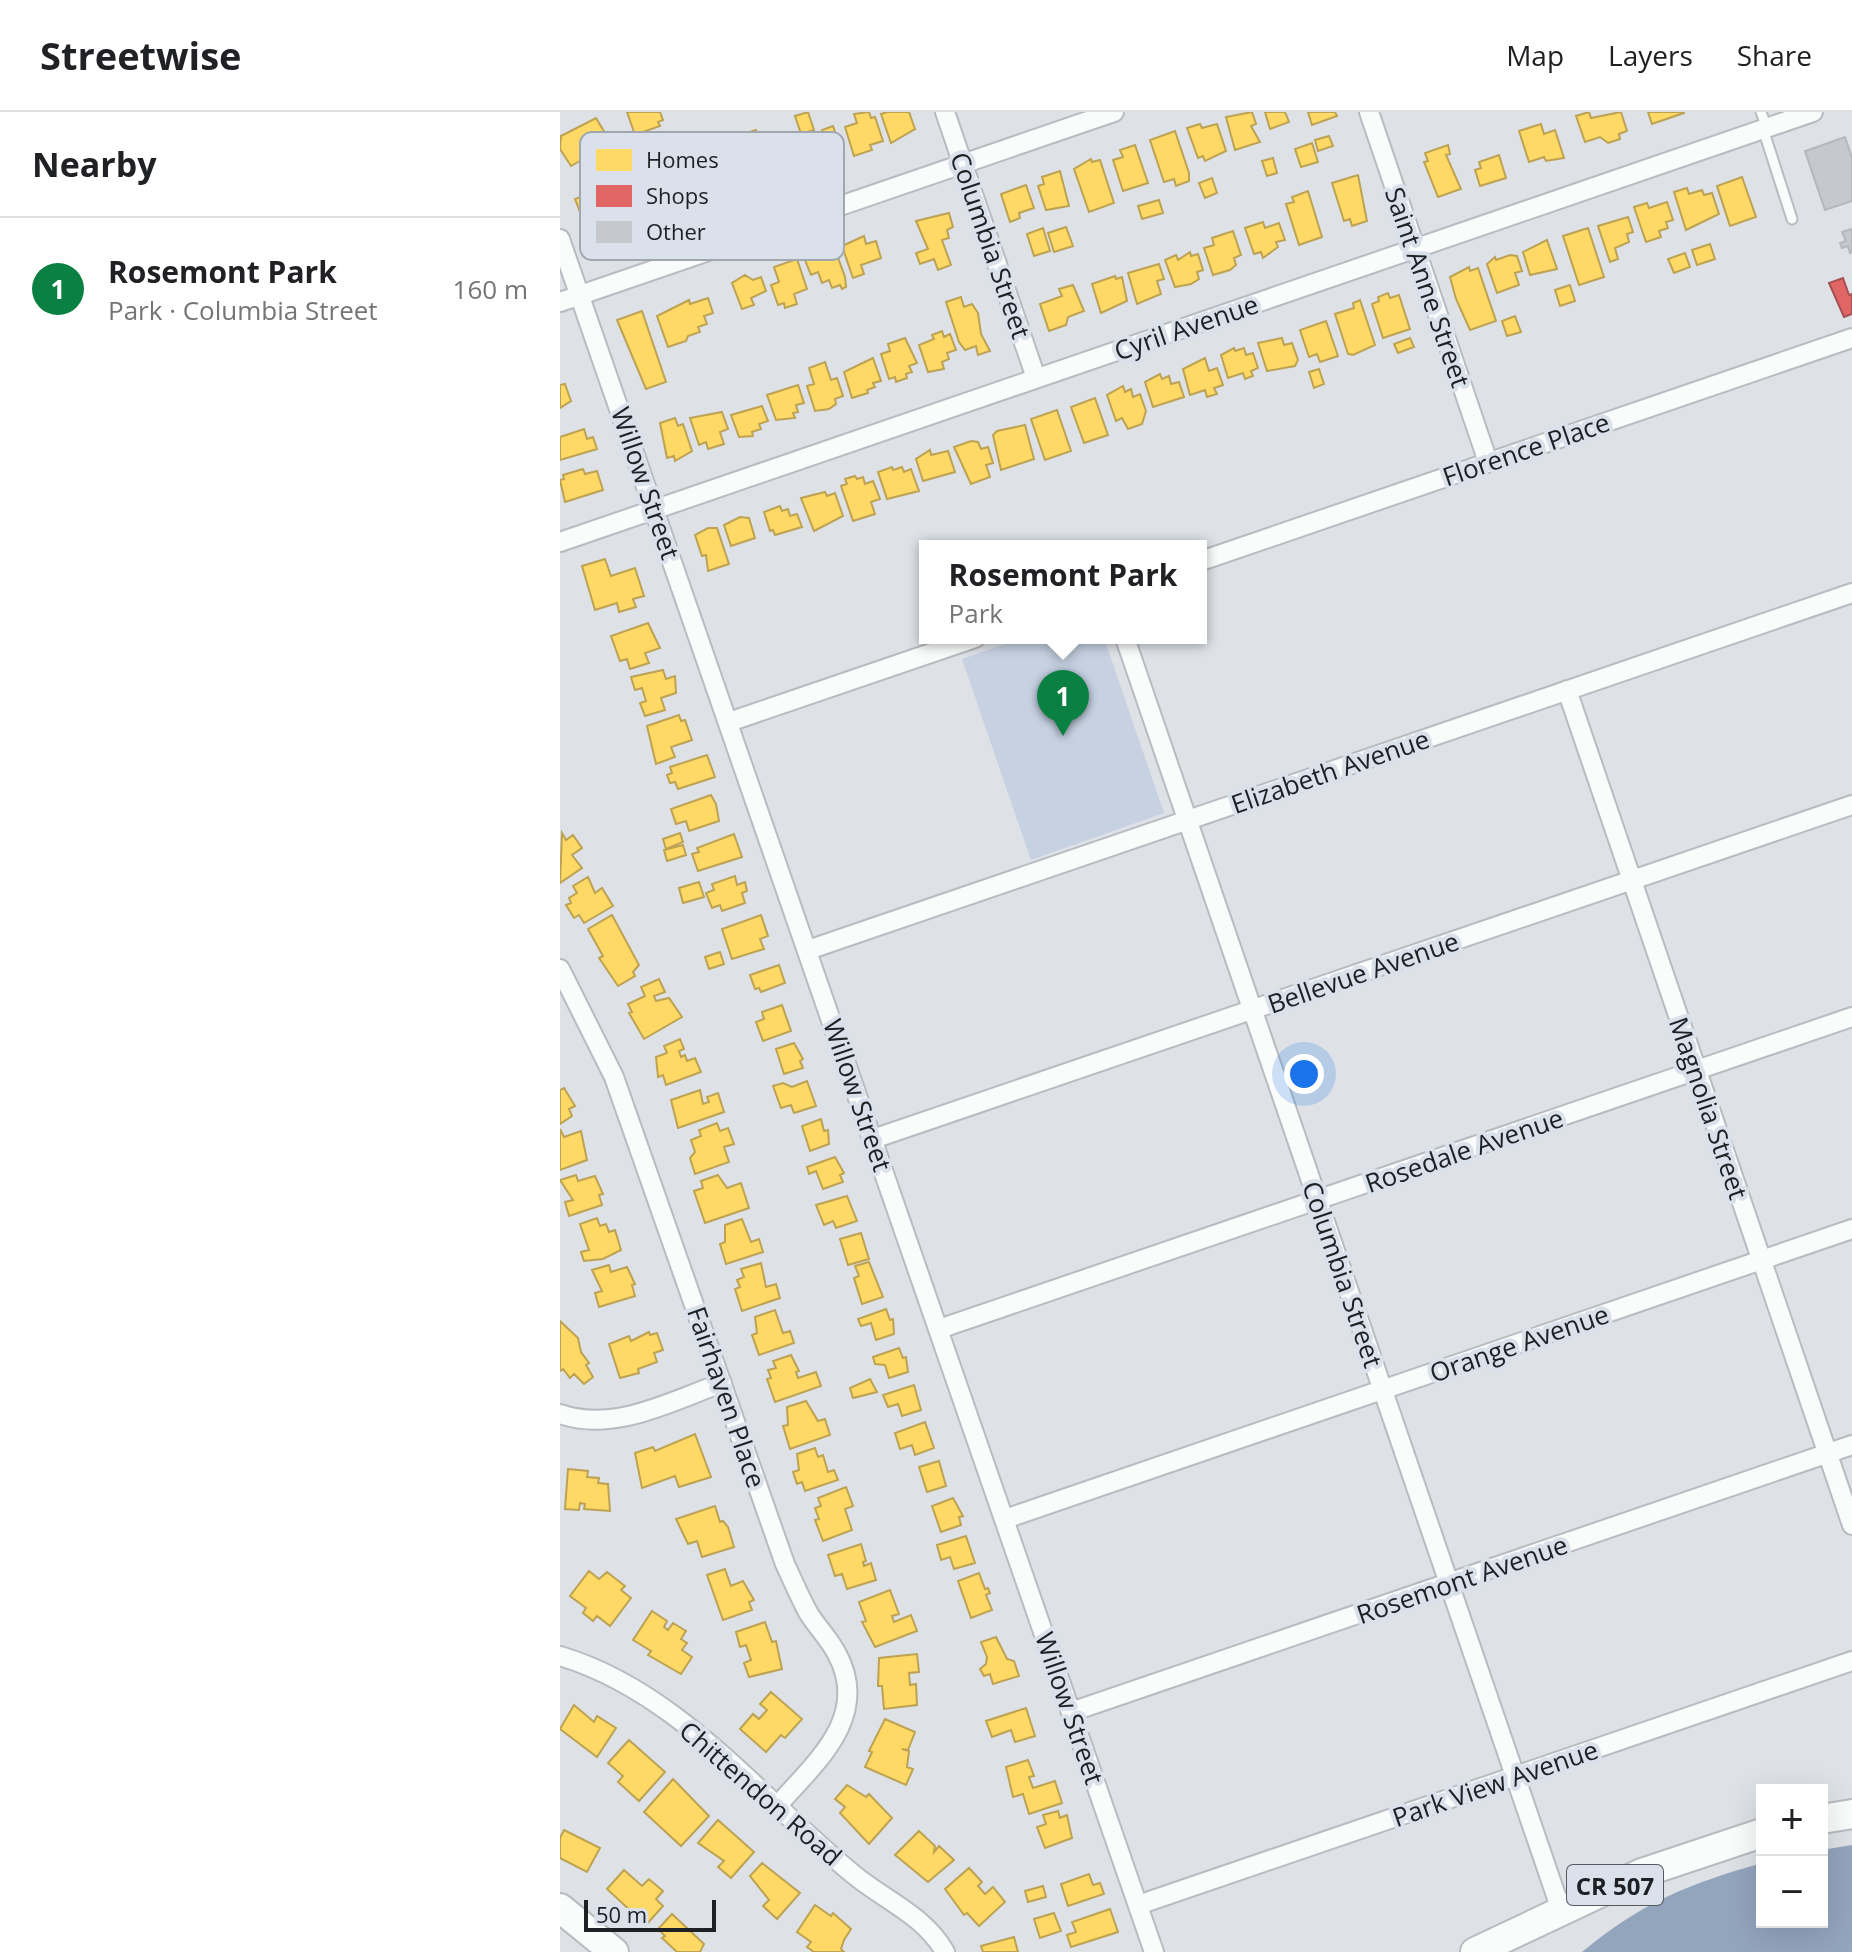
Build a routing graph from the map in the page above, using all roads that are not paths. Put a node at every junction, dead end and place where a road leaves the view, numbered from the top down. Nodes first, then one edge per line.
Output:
1 (945, 112) edge
2 (1114, 112) edge
3 (1369, 112) edge
4 (1813, 112) edge
5 (1764, 123) edge
6 (963, 164) junction
7 (844, 205) edge
8 (1792, 219) dead end
9 (560, 239) edge
10 (1415, 248) junction
11 (682, 260) edge
12 (580, 295) junction
13 (560, 302) edge
14 (1852, 338) edge
15 (1036, 378) junction
16 (1488, 462) junction
17 (655, 509) junction
18 (560, 542) edge
19 (1207, 559) edge
20 (1852, 593) edge
21 (957, 644) edge
22 (1127, 644) edge
23 (1567, 690) junction
24 (729, 722) junction
25 (1852, 805) edge
26 (1188, 820) junction
27 (1631, 880) junction
28 (808, 950) junction
29 (560, 969) edge
30 (1252, 1009) junction
31 (1852, 1017) edge
32 (1696, 1070) junction
33 (873, 1139) junction
34 (1318, 1200) junction
35 (1852, 1229) edge
36 (1761, 1260) junction
37 (939, 1329) junction
38 (722, 1383) junction
39 (1383, 1390) junction
40 (560, 1414) edge
41 (1852, 1445) edge
42 (1827, 1454) junction
43 (1005, 1519) junction
44 (1852, 1525) edge
45 (1449, 1583) junction
46 (560, 1656) edge
47 (1852, 1661) edge
48 (1071, 1712) junction
49 (1515, 1776) junction
50 (777, 1806) junction
51 (1852, 1814) edge
52 (1828, 1818) edge
53 (1756, 1835) edge
54 (1138, 1905) junction
55 (560, 1908) edge
56 (1561, 1910) junction
57 (614, 1952) edge
58 (945, 1952) edge
59 (1154, 1952) edge
60 (1475, 1952) edge

1 - 6 street, Columbia Street
2 - 6 street
3 - 10 street, Saint Anne Street
4 - 5 street, Cyril Avenue
5 - 8 lane
5 - 10 street, Cyril Avenue
6 - 7 street
6 - 15 street, Columbia Street
9 - 12 street, Willow Street
10 - 15 street, Cyril Avenue
10 - 16 street, Saint Anne Street
11 - 12 street
12 - 13 street
12 - 17 street, Willow Street
14 - 16 street, Florence Place
15 - 17 street, Cyril Avenue
16 - 19 street, Florence Place
17 - 18 street, Cyril Avenue
17 - 24 street, Willow Street
20 - 23 street, Elizabeth Avenue
21 - 24 street
22 - 26 street, Columbia Street
23 - 26 street, Elizabeth Avenue
23 - 27 street, Magnolia Street
24 - 28 street, Willow Street
25 - 27 street, Bellevue Avenue
26 - 28 street, Elizabeth Avenue
26 - 30 street, Columbia Street
27 - 30 street, Bellevue Avenue
27 - 32 street, Magnolia Street
28 - 33 street, Willow Street
29 - 38 street, Fairhaven Place
30 - 33 street, Bellevue Avenue
30 - 34 street, Columbia Street
31 - 32 street, Rosedale Avenue
32 - 34 street, Rosedale Avenue
32 - 36 street, Magnolia Street
33 - 37 street, Willow Street
34 - 37 street, Rosedale Avenue
34 - 39 street, Columbia Street
35 - 36 street, Orange Avenue
36 - 39 street, Orange Avenue
36 - 42 street, Magnolia Street
37 - 43 street, Willow Street
38 - 40 street
38 - 50 street, Fairhaven Place
39 - 43 street, Orange Avenue
39 - 45 street, Columbia Street
41 - 42 street, Rosemont Avenue
42 - 44 street, Magnolia Street
42 - 45 street, Rosemont Avenue
43 - 48 street, Willow Street
45 - 48 street, Rosemont Avenue
45 - 49 street, Columbia Street
46 - 50 street, Chittendon Road
47 - 49 street, Park View Avenue
48 - 54 street, Willow Street
49 - 54 street, Park View Avenue
49 - 56 street, Columbia Street
50 - 58 street, Chittendon Road
51 - 52 main road
53 - 56 main road, CR 507
54 - 59 street, Willow Street
55 - 57 main road
56 - 60 main road, CR 507

